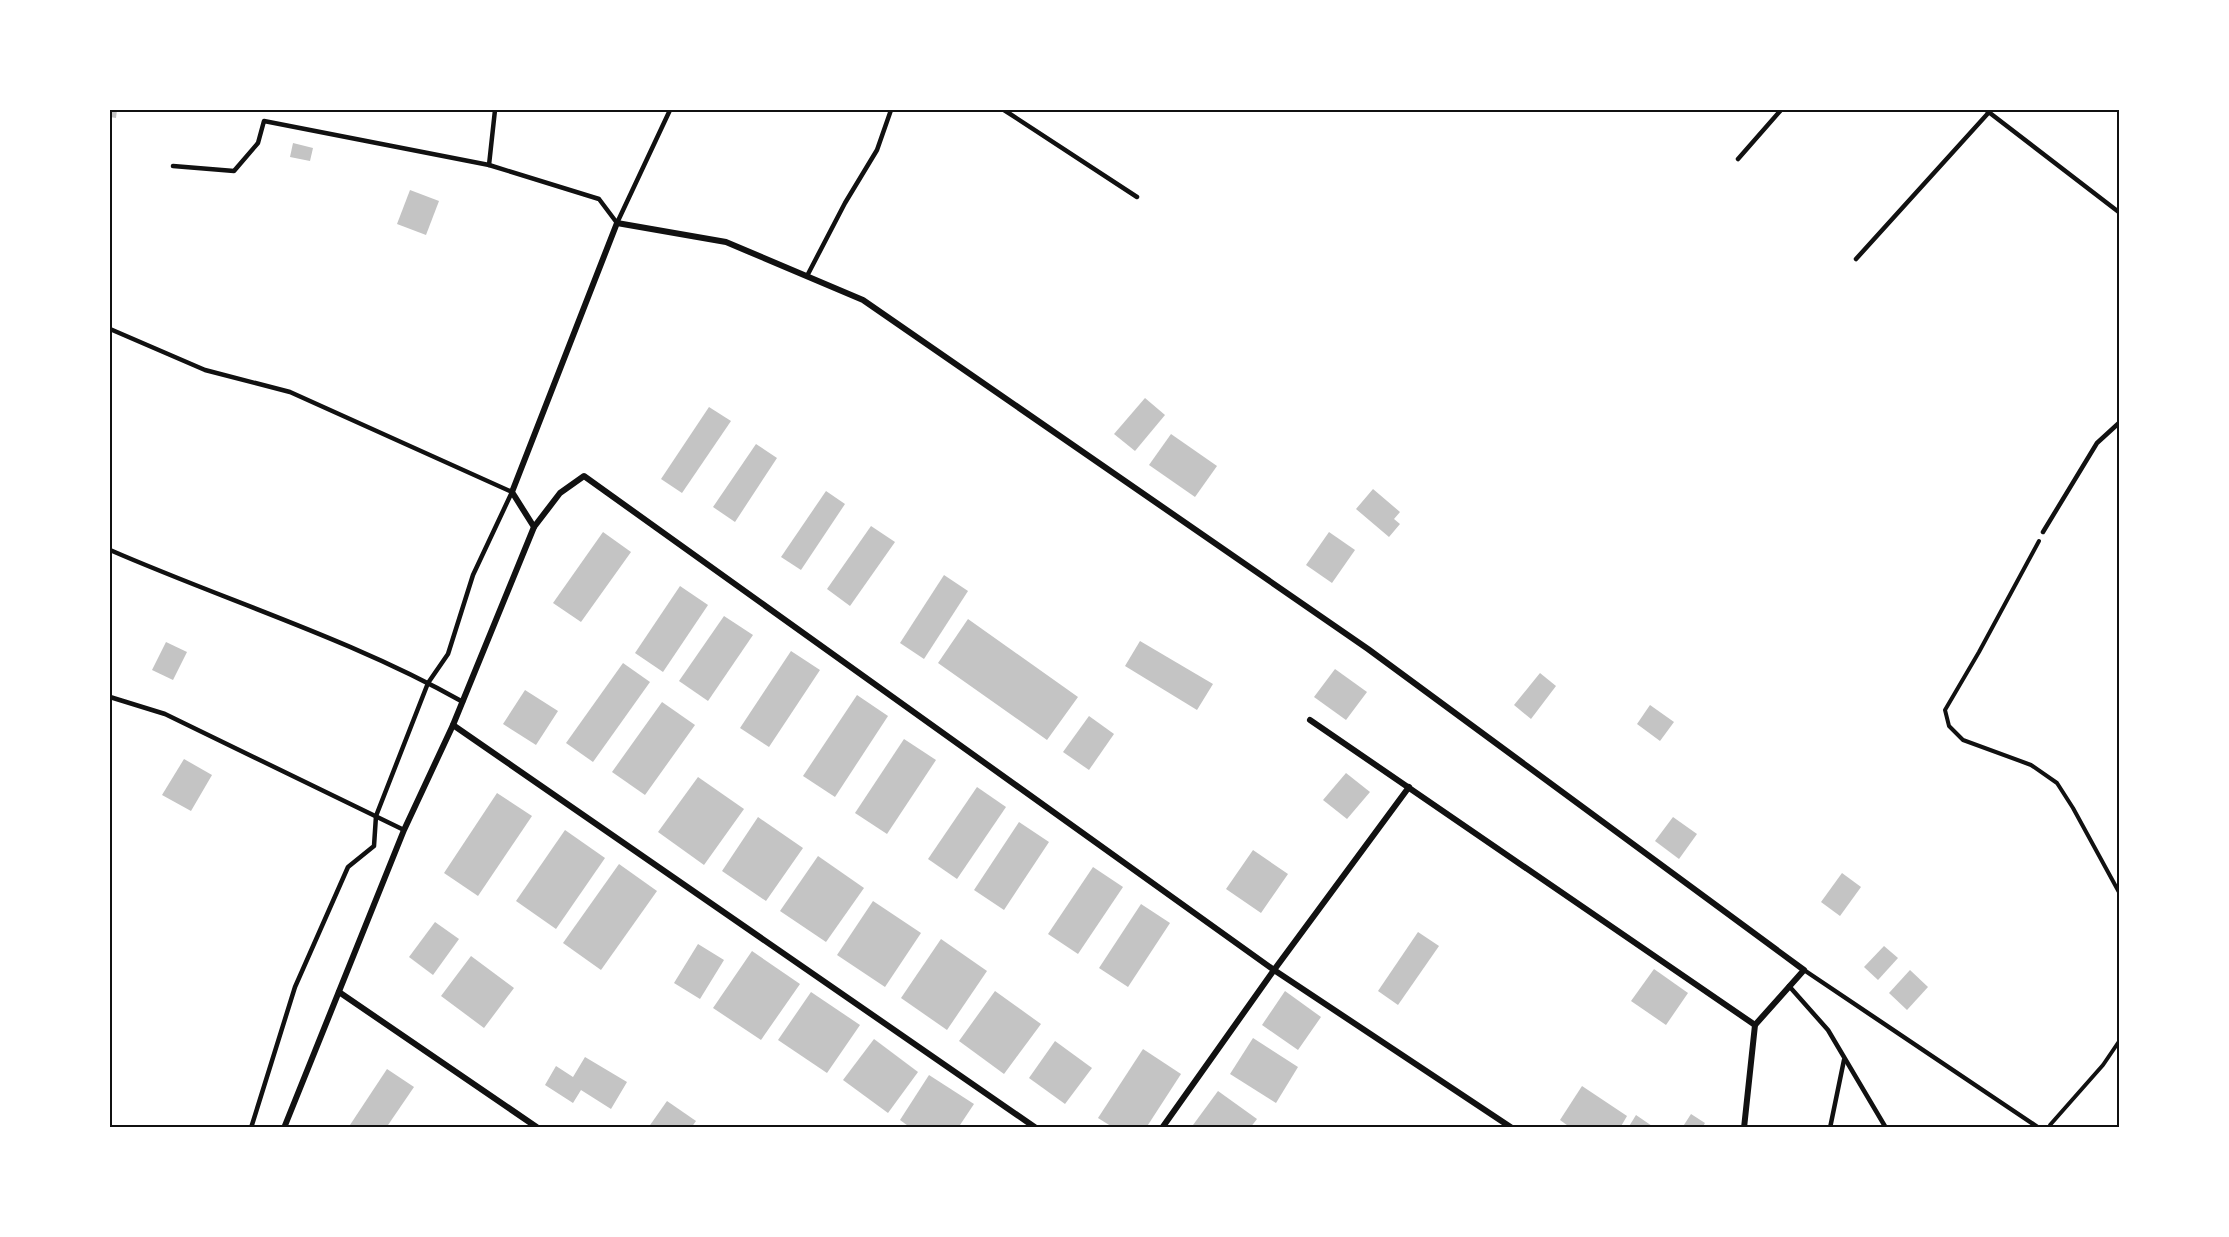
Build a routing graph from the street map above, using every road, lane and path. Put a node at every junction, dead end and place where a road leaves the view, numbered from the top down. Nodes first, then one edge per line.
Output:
1 (495, 110) edge
2 (670, 110) edge
3 (891, 110) edge
4 (1004, 110) edge
5 (1781, 110) edge
6 (1988, 110) edge
7 (1738, 159) dead end
8 (489, 165) junction
9 (173, 166) dead end
10 (1137, 197) dead end
11 (2119, 212) edge
12 (617, 223) junction
13 (1856, 259) dead end
14 (807, 276) junction
15 (110, 329) edge
16 (2120, 422) edge
17 (512, 492) junction
18 (534, 526) junction
19 (2043, 532) joint
20 (110, 550) edge
21 (428, 683) junction
22 (110, 697) edge
23 (463, 702) junction
24 (1310, 720) dead end
25 (453, 725) junction
26 (1409, 787) junction
27 (376, 816) junction
28 (404, 830) junction
29 (2120, 894) edge
30 (1274, 970) junction
31 (1804, 970) junction
32 (1789, 986) junction
33 (339, 992) junction
34 (1755, 1025) junction
35 (2120, 1040) edge
36 (1844, 1060) junction
37 (252, 1128) edge
38 (284, 1128) edge
39 (538, 1128) edge
40 (1036, 1128) edge
41 (1162, 1128) edge
42 (1512, 1128) edge
43 (1744, 1128) edge
44 (1830, 1128) edge
45 (1886, 1128) edge
46 (2039, 1128) edge
47 (2048, 1128) edge

1 - 8 lane
2 - 12 lane
3 - 14 lane
4 - 10 lane
5 - 7 lane
6 - 11 lane
6 - 13 lane
8 - 9 lane
8 - 12 lane
12 - 14 street
12 - 17 street
14 - 31 street
15 - 17 lane
16 - 19 lane
17 - 18 street
17 - 21 lane
18 - 23 street
18 - 30 street
19 - 29 path
20 - 21 lane
21 - 23 lane
21 - 27 lane
22 - 27 lane
23 - 25 street
24 - 26 street
25 - 28 street
25 - 40 street
26 - 30 street
26 - 34 street
27 - 28 lane
27 - 37 lane
28 - 33 street
30 - 41 street
30 - 42 street
31 - 32 street
31 - 46 lane
32 - 34 street
32 - 36 lane
33 - 38 street
33 - 39 street
34 - 43 street
35 - 47 path
36 - 44 lane
36 - 45 lane

